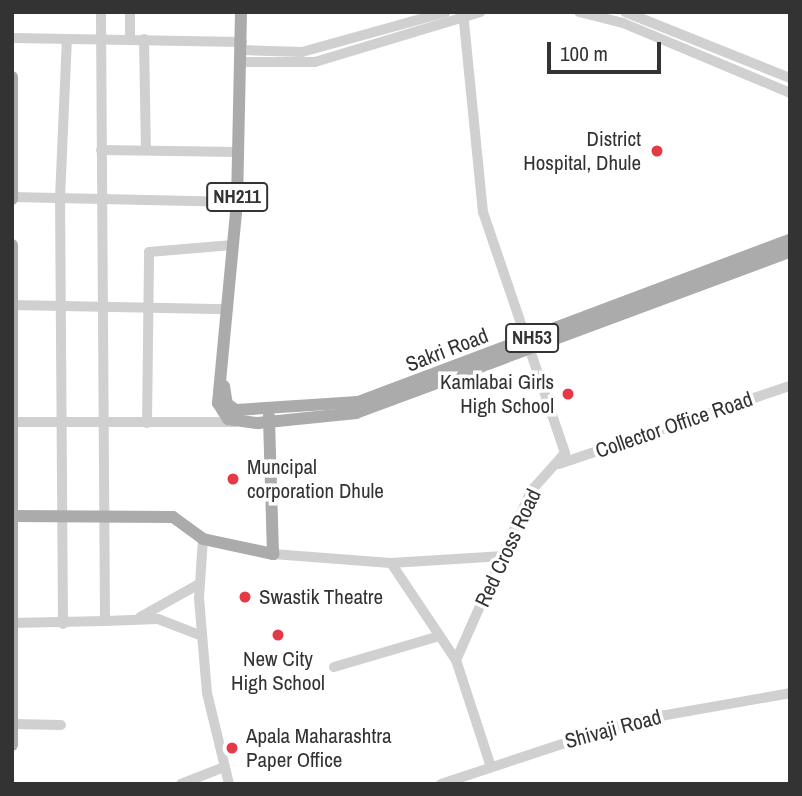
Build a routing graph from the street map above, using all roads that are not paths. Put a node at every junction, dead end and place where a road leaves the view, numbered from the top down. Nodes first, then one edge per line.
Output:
1 (100, 12) edge
2 (130, 12) edge
3 (241, 12) edge
4 (446, 12) edge
5 (481, 12) edge
6 (579, 12) edge
7 (625, 12) edge
8 (636, 14) edge
9 (463, 15) edge
10 (640, 30) junction
11 (12, 38) edge
12 (67, 39) junction
13 (101, 39) junction
14 (130, 39) junction
15 (144, 39) junction
16 (241, 51) junction
17 (754, 63) junction
18 (749, 75) junction
19 (12, 77) edge
20 (790, 78) edge
21 (790, 93) edge
22 (101, 150) junction
23 (146, 150) junction
24 (238, 152) junction
25 (13, 198) edge
26 (60, 198) junction
27 (101, 199) junction
28 (237, 202) junction
29 (790, 244) edge
30 (12, 245) edge
31 (233, 246) junction
32 (13, 305) edge
33 (61, 306) junction
34 (102, 308) junction
35 (147, 308) junction
36 (228, 309) junction
37 (528, 344) junction
38 (223, 382) junction
39 (790, 386) edge
40 (269, 415) junction
41 (13, 422) edge
42 (62, 422) junction
43 (103, 422) junction
44 (236, 422) junction
45 (147, 423) junction
46 (559, 464) junction
47 (14, 516) edge
48 (64, 517) junction
49 (103, 517) junction
50 (203, 539) junction
51 (273, 555) junction
52 (504, 556) junction
53 (391, 563) junction
54 (199, 584) junction
55 (136, 618) junction
56 (104, 621) junction
57 (13, 623) edge
58 (62, 624) junction
59 (202, 636) junction
60 (439, 636) junction
61 (456, 660) junction
62 (334, 667) dead end
63 (790, 693) edge
64 (13, 724) edge
65 (61, 725) dead end
66 (12, 730) edge
67 (12, 745) edge
68 (490, 764) junction
69 (224, 766) junction
70 (181, 784) edge
71 (229, 784) edge
72 (441, 784) edge

1 - 13 street
2 - 14 street
3 - 16 main road, NH211
4 - 16 street
5 - 9 street
6 - 10 street
7 - 8 street
8 - 10 street
8 - 17 street
9 - 16 street
9 - 37 street
10 - 18 street
11 - 12 street
12 - 13 street
12 - 26 street
13 - 14 street
13 - 22 street
14 - 15 street
15 - 16 street
15 - 23 street
16 - 24 main road, NH211
17 - 18 street
17 - 20 street
18 - 21 street
19 - 25 main road
22 - 23 street
22 - 27 street
23 - 24 street
24 - 28 main road, NH211
25 - 26 street
26 - 27 street
26 - 33 street
27 - 28 street
27 - 34 street
28 - 31 main road, NH211
29 - 37 main road
30 - 32 main road
31 - 35 street
31 - 36 main road, NH211
32 - 33 street
32 - 41 main road
33 - 34 street
33 - 42 street
34 - 35 street
34 - 43 street
35 - 36 street
35 - 45 street
36 - 38 main road, NH211
37 - 40 main road
37 - 46 street
38 - 40 main road
38 - 44 main road
39 - 46 street, Collector Office Road
40 - 44 main road
40 - 51 main road
41 - 42 street
41 - 47 main road
42 - 43 street
42 - 48 street
43 - 45 street
43 - 49 street
44 - 45 street
46 - 52 street, Red Cross Road
47 - 48 main road
47 - 57 main road
48 - 49 main road
48 - 58 street
49 - 50 main road
49 - 56 street
50 - 51 main road
50 - 54 street
51 - 53 street
52 - 53 street
52 - 61 street, Red Cross Road
53 - 60 street
54 - 55 street
54 - 59 street
55 - 56 street
55 - 59 street
56 - 58 street
57 - 58 street
57 - 64 main road
59 - 69 street
60 - 61 street
60 - 62 street
61 - 68 street
63 - 68 street, Shivaji Road
64 - 65 street
64 - 66 main road
66 - 67 main road
68 - 72 street, Shivaji Road
69 - 70 street
69 - 71 street

